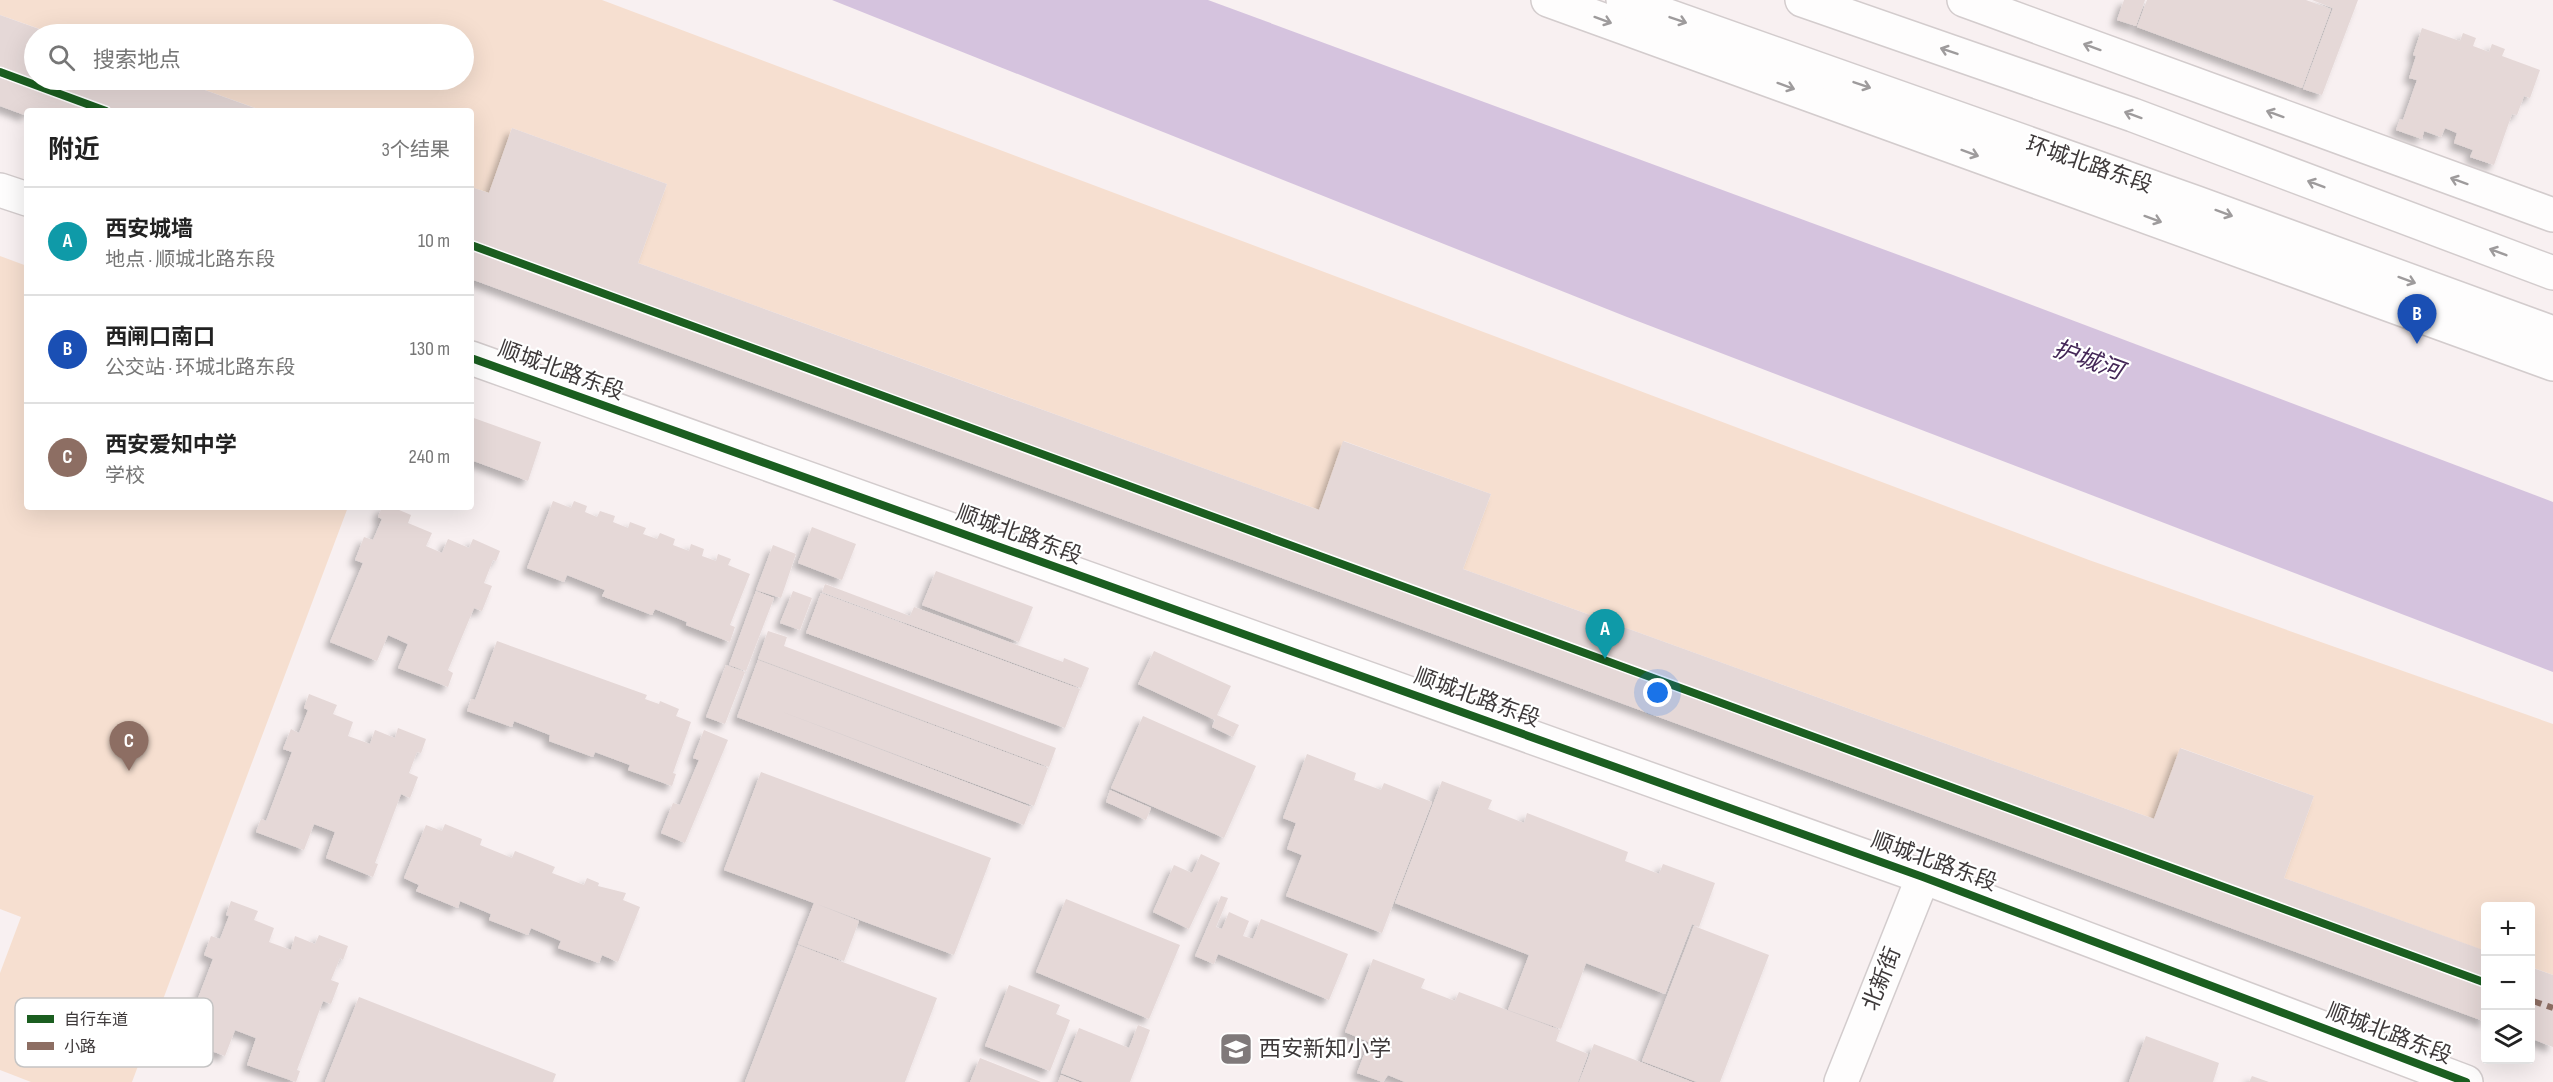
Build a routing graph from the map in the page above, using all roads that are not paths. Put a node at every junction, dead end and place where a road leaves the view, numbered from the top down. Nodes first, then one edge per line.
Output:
1 (1548, 0) edge
2 (1623, 0) edge
3 (1802, 0) edge
4 (1964, 0) edge
5 (0, 190) edge
6 (24, 199) edge
7 (2553, 215) edge
8 (2553, 273) edge
9 (2553, 333) edge
10 (474, 359) edge
11 (2553, 364) edge
12 (1923, 877) junction
13 (1841, 1082) edge
14 (2466, 1082) edge

1 -> 11 street
2 -> 9 street, 环城北路东段
8 -> 3 street
7 -> 4 street
5 - 6 street
10 - 12 street, 顺城北路东段
12 - 13 street, 北新街
12 - 14 street, 顺城北路东段

